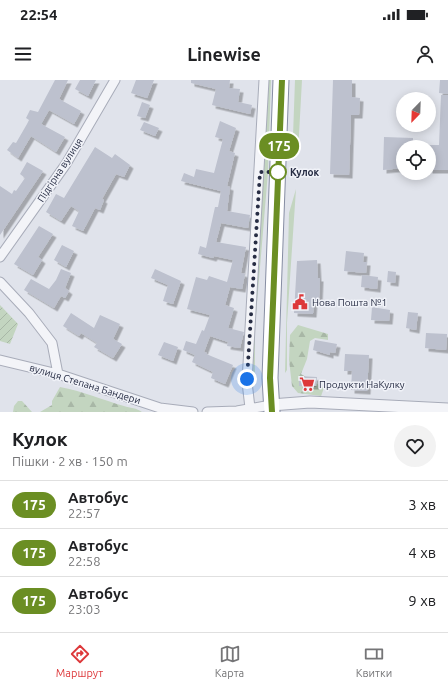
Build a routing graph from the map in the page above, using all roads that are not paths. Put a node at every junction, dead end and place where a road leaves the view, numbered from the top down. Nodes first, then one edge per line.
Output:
1 (115, 80) edge
2 (264, 80) edge
3 (282, 80) edge
4 (0, 257) edge
5 (0, 282) edge
6 (0, 360) edge
7 (58, 374) junction
8 (296, 407) edge
9 (250, 408) junction
10 (272, 408) edge
11 (448, 409) edge
12 (194, 412) edge
13 (207, 412) edge

1 - 4 street, Підгірна вулиця
2 - 9 street
3 - 10 highway
5 - 7 street
6 - 7 street, вулиця Степана Бандери
7 - 12 street, вулиця Степана Бандери
8 - 10 street
8 - 11 street
9 - 10 street
9 - 13 street

